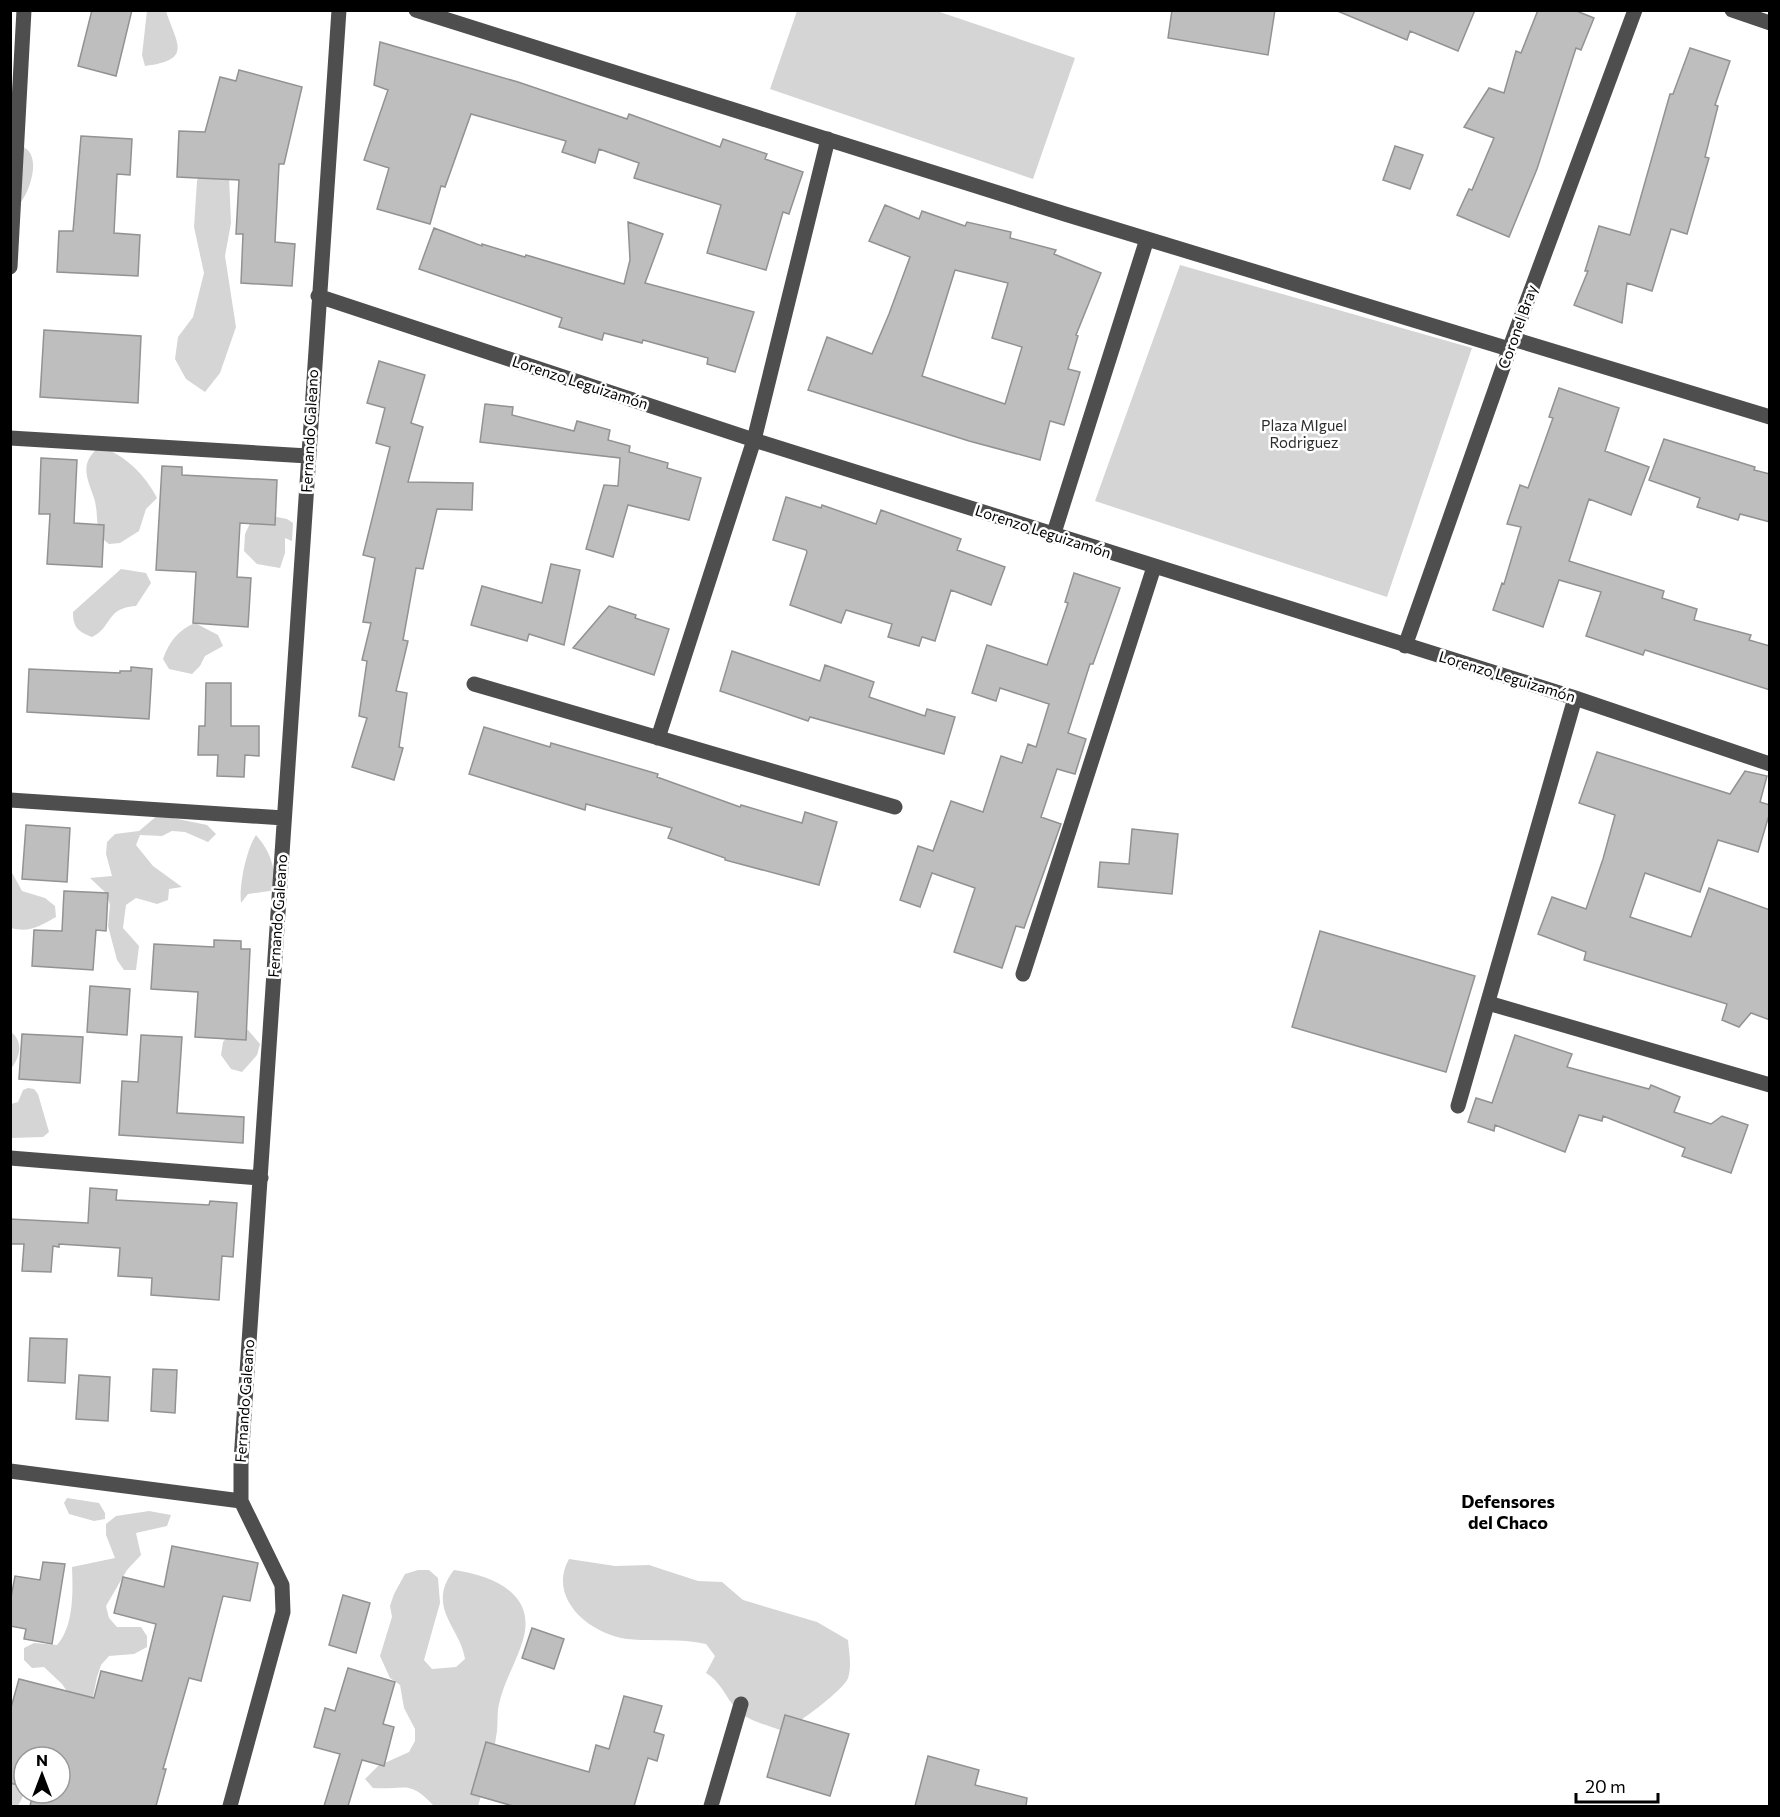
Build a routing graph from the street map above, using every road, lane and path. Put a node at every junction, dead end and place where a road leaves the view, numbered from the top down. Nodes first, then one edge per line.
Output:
1 (24, 10) edge
2 (339, 10) edge
3 (416, 10) edge
4 (1635, 10) edge
5 (1732, 10) edge
6 (1770, 23) edge
7 (828, 139) junction
8 (1147, 239) junction
9 (10, 267) edge
10 (318, 296) junction
11 (1511, 344) junction
12 (1770, 417) edge
13 (10, 438) edge
14 (754, 440) junction
15 (308, 456) junction
16 (1053, 536) junction
17 (1154, 567) junction
18 (1405, 646) junction
19 (474, 684) dead end
20 (1575, 698) junction
21 (658, 738) junction
22 (1770, 764) edge
23 (10, 800) edge
24 (895, 807) dead end
25 (284, 818) junction
26 (1023, 974) dead end
27 (1488, 1003) junction
28 (1770, 1085) edge
29 (1458, 1106) dead end
30 (10, 1158) edge
31 (261, 1178) junction
32 (10, 1471) edge
33 (242, 1501) junction
34 (741, 1704) dead end
35 (230, 1806) edge
36 (711, 1806) edge

1 - 9 street
2 - 10 street, Fernando Galeano
3 - 7 street
4 - 11 street, Coronel Bray
5 - 6 street
7 - 8 street
7 - 14 street
8 - 11 street
8 - 16 street
10 - 14 street, Lorenzo Leguizamón
10 - 15 street, Fernando Galeano
11 - 12 street
11 - 18 street, Coronel Bray
13 - 15 street
14 - 16 street, Lorenzo Leguizamón
14 - 21 street
15 - 25 street, Fernando Galeano
16 - 17 street, Lorenzo Leguizamón
17 - 18 street, Lorenzo Leguizamón
17 - 26 street
18 - 20 street, Lorenzo Leguizamón
19 - 21 street
20 - 22 street, Lorenzo Leguizamón
20 - 27 street
21 - 24 street
23 - 25 street
25 - 31 street, Fernando Galeano
27 - 28 street
27 - 29 street
30 - 31 street
31 - 33 street, Fernando Galeano
32 - 33 street
33 - 35 street, Fernando Galeano
34 - 36 street

